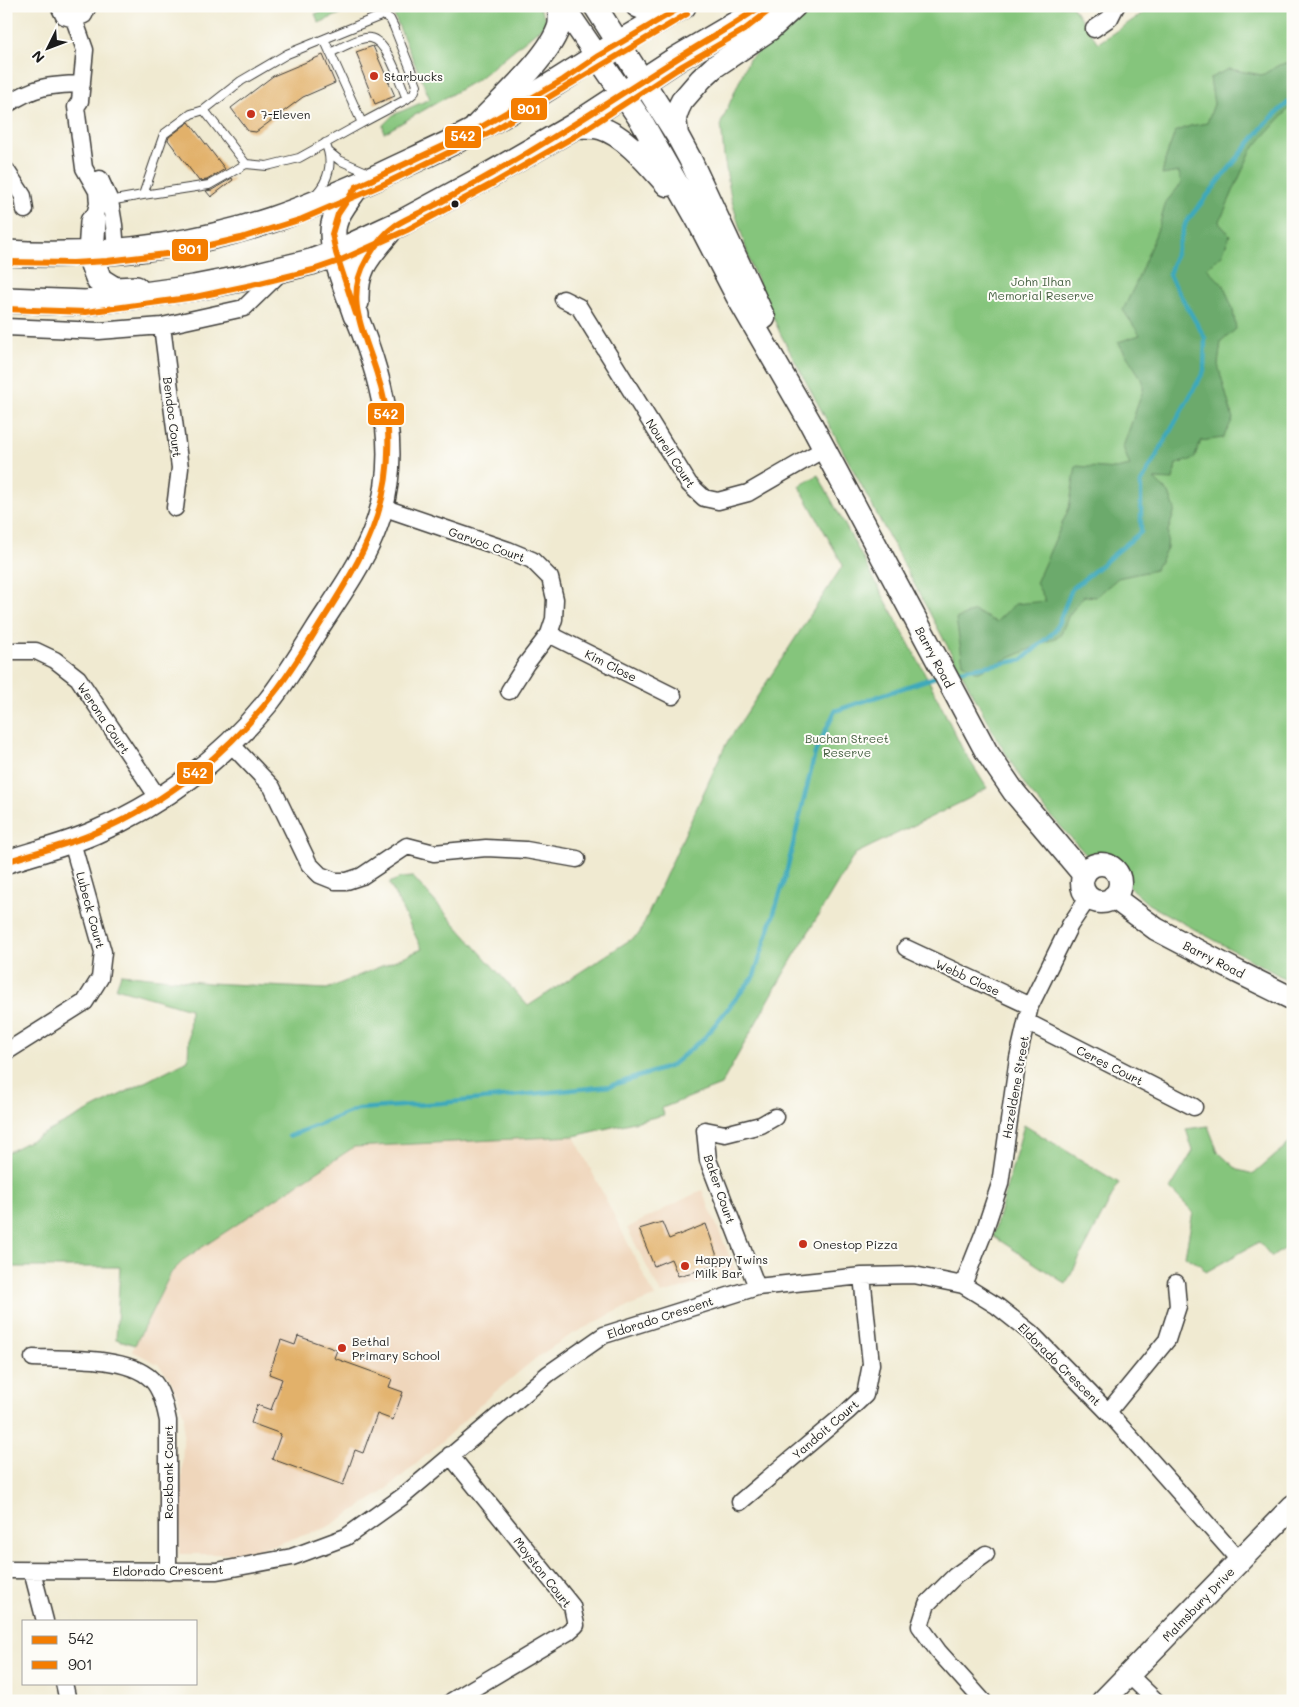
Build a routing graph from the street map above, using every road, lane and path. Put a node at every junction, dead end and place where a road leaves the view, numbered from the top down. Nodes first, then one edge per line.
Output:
1 (59, 6) edge
2 (88, 6) edge
3 (561, 6) edge
4 (595, 6) edge
5 (637, 6) edge
6 (761, 6) edge
7 (795, 6) edge
8 (1116, 6) edge
9 (677, 10) edge
10 (74, 20) junction
11 (1094, 29) dead end
12 (324, 39) junction
13 (608, 50) junction
14 (330, 53) junction
15 (82, 84) junction
16 (633, 88) junction
17 (407, 99) junction
18 (6, 105) edge
19 (204, 110) junction
20 (362, 123) junction
21 (573, 127) junction
22 (469, 134) junction
23 (677, 135) junction
24 (326, 143) junction
25 (330, 152) junction
26 (246, 164) junction
27 (6, 170) edge
28 (366, 182) junction
29 (143, 195) junction
30 (101, 209) junction
31 (25, 210) dead end
32 (300, 210) junction
33 (697, 219) junction
34 (393, 227) junction
35 (6, 239) edge
36 (116, 252) junction
37 (6, 253) edge
38 (91, 253) junction
39 (336, 253) junction
40 (310, 262) junction
41 (284, 269) junction
42 (109, 286) junction
43 (194, 288) junction
44 (564, 299) dead end
45 (6, 300) edge
46 (86, 303) junction
47 (356, 315) junction
48 (162, 326) junction
49 (6, 327) edge
50 (810, 424) junction
51 (824, 449) junction
52 (382, 507) junction
53 (175, 508) dead end
54 (550, 634) junction
55 (6, 651) edge
56 (509, 692) dead end
57 (673, 696) dead end
58 (230, 743) junction
59 (159, 799) junction
60 (72, 842) junction
61 (577, 859) dead end
62 (6, 862) edge
63 (1084, 875) junction
64 (1089, 897) junction
65 (1113, 897) junction
66 (906, 948) dead end
67 (1293, 999) edge
68 (1029, 1014) junction
69 (6, 1052) edge
70 (1194, 1107) dead end
71 (775, 1117) dead end
72 (862, 1276) junction
73 (1176, 1283) dead end
74 (963, 1285) junction
75 (757, 1287) junction
76 (33, 1358) dead end
77 (1108, 1412) junction
78 (450, 1455) junction
79 (740, 1502) dead end
80 (1293, 1506) edge
81 (986, 1554) dead end
82 (1240, 1561) junction
83 (6, 1570) edge
84 (32, 1571) junction
85 (168, 1572) junction
86 (45, 1620) edge
87 (1129, 1675) junction
88 (64, 1684) edge
89 (68, 1701) edge
90 (452, 1701) edge
91 (983, 1701) edge
92 (1103, 1701) edge
93 (1156, 1701) edge

1 - 10 street
2 - 10 street
3 - 13 street, Barry Road
3 - 22 street
4 - 13 street, Barry Road
5 - 9 street
6 - 16 main road
7 - 23 street
8 - 11 street
9 - 13 main road
10 - 15 street
12 - 14 lane
12 - 17 lane
12 - 19 lane
13 - 16 street, Barry Road
13 - 22 main road
14 - 17 lane
14 - 20 lane
15 - 18 street
15 - 30 street
16 - 21 main road
16 - 23 street, Barry Road
16 - 33 street, Barry Road
17 - 20 lane
19 - 26 lane
19 - 29 lane
20 - 24 lane
21 - 33 street
21 - 34 main road
22 - 28 main road
23 - 50 street, Barry Road
24 - 25 lane
24 - 26 lane
25 - 28 lane
25 - 32 lane
26 - 29 lane
27 - 31 street
28 - 32 main road
28 - 39 main road
29 - 30 lane
30 - 35 main road
30 - 36 street
30 - 38 main road
32 - 36 main road
33 - 50 street, Barry Road
34 - 39 main road
34 - 47 main road
36 - 38 main road
36 - 42 main road
37 - 38 main road
38 - 42 main road
39 - 40 main road
39 - 47 main road
40 - 41 main road
40 - 47 main road
41 - 43 main road
41 - 48 street
42 - 43 main road
42 - 46 main road
43 - 46 main road
44 - 51 street, Nourell Court
45 - 46 main road
47 - 52 street
48 - 49 street
48 - 53 street, Bendoc Court
50 - 51 street, Barry Road
51 - 63 street, Barry Road
52 - 54 street, Garvoc Court
52 - 58 street
54 - 56 street, Garvoc Court
54 - 57 street, Kim Close
55 - 59 street, Werona Court
58 - 59 street
58 - 61 street
59 - 60 street
60 - 62 street
60 - 69 street, Lubeck Court
63 - 64 street
63 - 65 street
64 - 65 street
64 - 68 street, Hazeldene Street
65 - 67 street, Barry Road
66 - 68 street, Webb Close
68 - 70 street, Ceres Court
68 - 74 street, Hazeldene Street
71 - 75 street, Baker Court
72 - 74 street, Eldorado Crescent
72 - 75 street, Eldorado Crescent
72 - 79 street, Yandoit Court
73 - 77 street
74 - 77 street, Eldorado Crescent
75 - 78 street, Eldorado Crescent
76 - 85 street, Rockbank Court
77 - 82 street, Eldorado Crescent
78 - 85 street, Eldorado Crescent
78 - 90 street, Moyston Court
80 - 82 street, Malmsbury Drive
81 - 91 street
82 - 87 street, Malmsbury Drive
83 - 84 street, Eldorado Crescent
84 - 85 street, Eldorado Crescent
84 - 86 street
87 - 92 street, Malmsbury Drive
87 - 93 street
88 - 89 street

